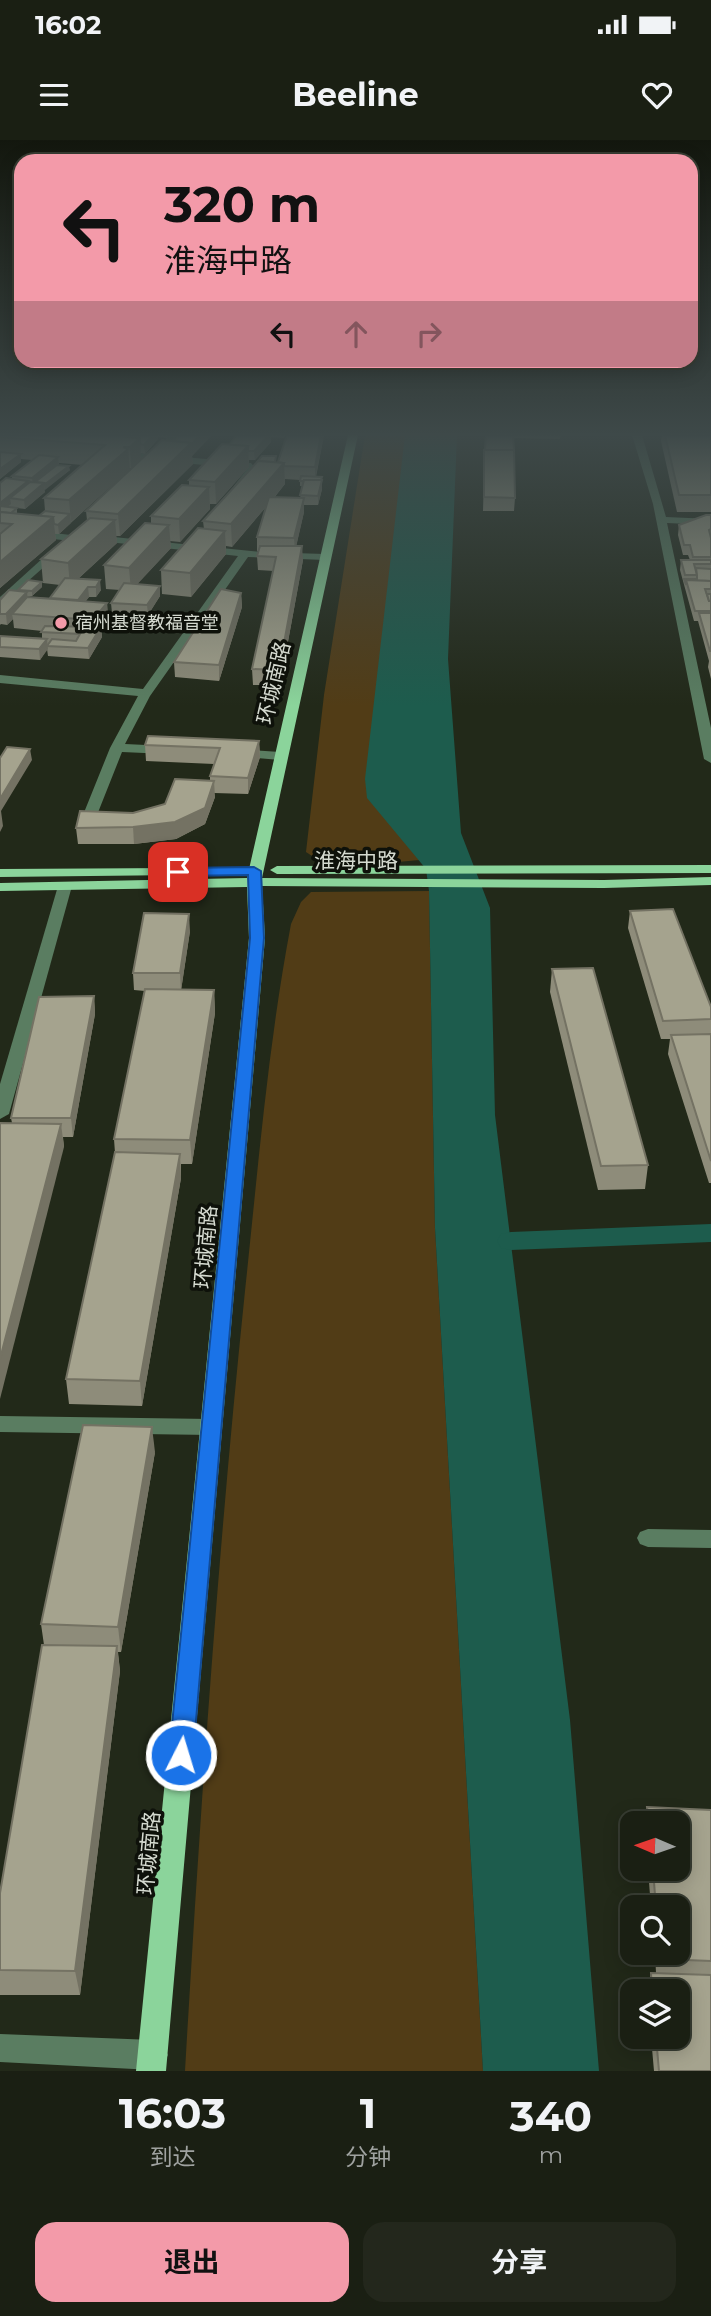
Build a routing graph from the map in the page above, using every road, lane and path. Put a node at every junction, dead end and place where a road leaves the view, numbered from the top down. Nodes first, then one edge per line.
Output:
1 (332, 525) edge
2 (663, 525) edge
3 (83, 526) edge
4 (0, 530) edge
5 (72, 537) junction
6 (197, 538) edge
7 (189, 547) junction
8 (245, 553) junction
9 (325, 557) junction
10 (0, 603) edge
11 (0, 679) edge
12 (146, 693) junction
13 (117, 748) junction
14 (185, 751) edge
15 (226, 753) edge
16 (280, 755) junction
17 (711, 760) edge
18 (90, 815) edge
19 (711, 869) edge
20 (0, 873) edge
21 (255, 876) junction
22 (489, 876) junction
23 (711, 881) edge
24 (65, 886) junction
25 (0, 887) edge
26 (0, 1114) edge
27 (0, 1424) edge
28 (211, 1427) junction
29 (648, 1538) dead end
30 (711, 1539) edge
31 (0, 2048) edge
32 (152, 2063) edge

1 - 9 main road, 环城南路
2 - 17 street
3 - 5 street
4 - 5 street
5 - 7 street
5 - 10 street
6 - 7 street
7 - 8 street
8 - 9 street
8 - 12 street
9 - 16 main road, 环城南路
11 - 12 street
12 - 13 street
13 - 14 street
13 - 18 street
15 - 16 street
16 - 21 main road, 环城南路
19 - 22 main road, 淮海中路
20 - 21 main road, 淮海中路
21 - 22 main road, 淮海中路
21 - 22 main road, 淮海中路
21 - 24 main road, 淮海中路
21 - 28 main road, 环城南路
22 - 23 main road, 淮海中路
24 - 25 main road, 淮海中路
24 - 26 street
27 - 28 street
28 - 32 main road, 环城南路
29 - 30 street
31 - 32 street

